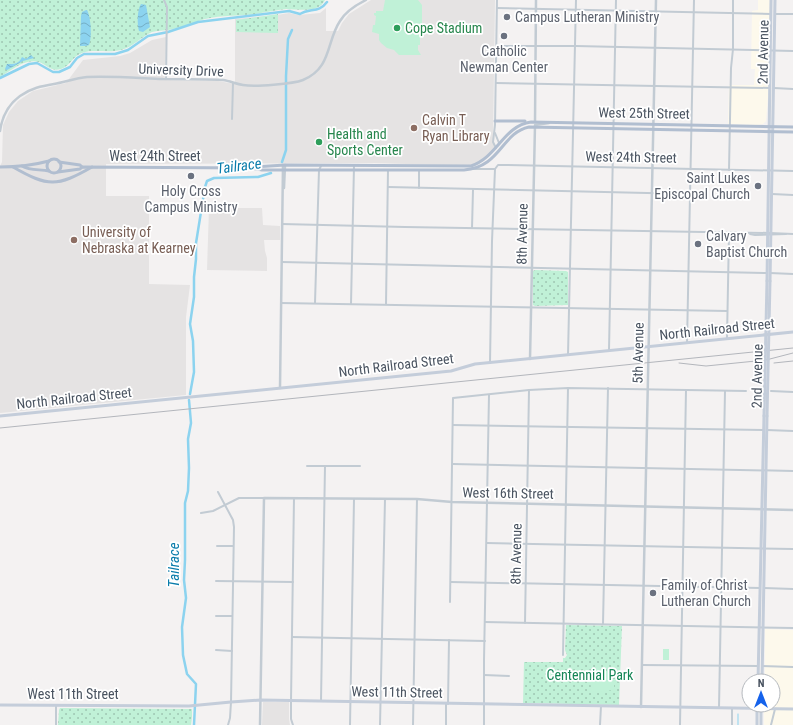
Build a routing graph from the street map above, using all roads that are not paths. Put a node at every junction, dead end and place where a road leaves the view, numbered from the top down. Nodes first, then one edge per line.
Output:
1 (164, 0) edge
2 (366, 0) edge
3 (497, 0) edge
4 (536, 0) edge
5 (576, 0) edge
6 (616, 0) edge
7 (656, 0) edge
8 (694, 0) edge
9 (733, 0) edge
10 (772, 0) edge
11 (776, 0) edge
12 (497, 8) junction
13 (536, 9) junction
14 (576, 10) junction
15 (615, 10) junction
16 (655, 11) junction
17 (694, 12) junction
18 (733, 13) junction
19 (773, 14) junction
20 (793, 14) edge
21 (497, 46) junction
22 (536, 46) junction
23 (576, 46) junction
24 (615, 47) junction
25 (654, 48) junction
26 (693, 49) junction
27 (733, 49) junction
28 (772, 51) junction
29 (793, 51) edge
30 (166, 79) junction
31 (233, 82) junction
32 (496, 83) junction
33 (535, 84) junction
34 (575, 84) junction
35 (614, 85) junction
36 (654, 87) junction
37 (692, 87) junction
38 (731, 88) junction
39 (772, 88) junction
40 (793, 89) edge
41 (232, 119) dead end
42 (495, 121) junction
43 (533, 122) junction
44 (550, 122) junction
45 (573, 123) junction
46 (613, 124) junction
47 (653, 124) junction
48 (691, 125) junction
49 (730, 126) junction
50 (535, 127) junction
51 (771, 127) junction
52 (793, 127) edge
53 (573, 128) junction
54 (495, 129) junction
55 (613, 129) junction
56 (653, 130) junction
57 (691, 130) junction
58 (0, 131) edge
59 (730, 131) junction
60 (771, 132) junction
61 (793, 132) edge
62 (501, 143) junction
63 (504, 146) joint
64 (497, 151) junction
65 (50, 161) junction
66 (59, 162) junction
67 (284, 165) junction
68 (534, 165) junction
69 (22, 166) junction
70 (321, 166) junction
71 (354, 166) junction
72 (388, 166) junction
73 (0, 167) edge
74 (13, 167) junction
75 (82, 167) junction
76 (92, 167) junction
77 (572, 167) junction
78 (251, 168) junction
79 (612, 168) junction
80 (652, 168) junction
81 (471, 169) junction
82 (495, 169) junction
83 (690, 169) junction
84 (284, 170) junction
85 (318, 170) junction
86 (354, 170) junction
87 (388, 170) junction
88 (419, 170) junction
89 (730, 170) junction
90 (770, 170) junction
91 (49, 171) junction
92 (793, 171) edge
93 (58, 172) junction
94 (388, 187) junction
95 (419, 188) junction
96 (473, 189) junction
97 (494, 190) junction
98 (533, 191) junction
99 (572, 191) junction
100 (612, 192) junction
101 (652, 193) junction
102 (690, 194) junction
103 (770, 194) junction
104 (793, 195) edge
105 (282, 224) junction
106 (317, 225) junction
107 (353, 225) junction
108 (388, 226) junction
109 (472, 228) junction
110 (492, 229) junction
111 (533, 230) junction
112 (571, 230) junction
113 (611, 231) junction
114 (651, 232) junction
115 (689, 232) junction
116 (729, 233) junction
117 (769, 234) junction
118 (793, 234) edge
119 (282, 262) junction
120 (316, 263) junction
121 (352, 264) junction
122 (387, 265) junction
123 (492, 267) junction
124 (532, 268) junction
125 (570, 269) junction
126 (610, 270) junction
127 (650, 270) junction
128 (688, 271) junction
129 (728, 272) junction
130 (768, 273) junction
131 (793, 274) edge
132 (281, 303) junction
133 (315, 303) junction
134 (351, 304) junction
135 (386, 304) junction
136 (491, 307) junction
137 (531, 308) junction
138 (569, 309) junction
139 (610, 310) junction
140 (649, 311) junction
141 (688, 311) junction
142 (727, 312) junction
143 (793, 332) edge
144 (727, 338) junction
145 (687, 343) junction
146 (648, 346) junction
147 (609, 350) junction
148 (568, 355) junction
149 (530, 359) junction
150 (490, 363) junction
151 (280, 388) junction
152 (568, 388) junction
153 (608, 388) junction
154 (647, 389) junction
155 (529, 390) junction
156 (686, 390) junction
157 (725, 391) junction
158 (746, 391) dead end
159 (771, 391) dead end
160 (793, 392) edge
161 (489, 395) junction
162 (0, 416) edge
163 (453, 425) junction
164 (489, 425) junction
165 (528, 426) junction
166 (567, 427) junction
167 (607, 428) junction
168 (647, 428) junction
169 (686, 429) junction
170 (725, 430) junction
171 (765, 430) junction
172 (793, 431) edge
173 (453, 464) junction
174 (488, 465) junction
175 (307, 466) dead end
176 (325, 466) junction
177 (360, 466) dead end
178 (528, 466) junction
179 (566, 466) junction
180 (606, 467) junction
181 (646, 468) junction
182 (685, 469) junction
183 (724, 469) junction
184 (764, 470) junction
185 (793, 471) edge
186 (218, 492) dead end
187 (264, 498) junction
188 (294, 498) junction
189 (324, 498) junction
190 (354, 499) junction
191 (385, 499) junction
192 (417, 500) junction
193 (452, 502) junction
194 (488, 503) junction
195 (527, 504) junction
196 (225, 505) junction
197 (566, 505) junction
198 (606, 506) junction
199 (645, 506) junction
200 (684, 507) junction
201 (723, 508) junction
202 (764, 509) junction
203 (793, 510) edge
204 (201, 513) dead end
205 (487, 543) junction
206 (526, 544) junction
207 (566, 545) junction
208 (605, 545) junction
209 (217, 546) dead end
210 (233, 546) junction
211 (644, 546) junction
212 (683, 547) junction
213 (722, 547) junction
214 (763, 548) junction
215 (793, 549) edge
216 (216, 581) dead end
217 (233, 581) junction
218 (263, 582) junction
219 (293, 582) junction
220 (451, 582) junction
221 (486, 582) junction
222 (525, 583) junction
223 (564, 584) junction
224 (604, 585) junction
225 (643, 586) junction
226 (683, 586) junction
227 (722, 587) junction
228 (762, 588) junction
229 (793, 589) edge
230 (450, 602) dead end
231 (216, 616) dead end
232 (232, 616) junction
233 (485, 622) junction
234 (524, 623) junction
235 (564, 624) junction
236 (603, 624) junction
237 (642, 625) junction
238 (682, 626) junction
239 (721, 627) junction
240 (761, 628) junction
241 (793, 628) edge
242 (292, 637) junction
243 (322, 638) junction
244 (352, 638) junction
245 (382, 639) junction
246 (414, 639) junction
247 (450, 640) junction
248 (485, 641) junction
249 (216, 650) dead end
250 (232, 650) junction
251 (563, 655) dead end
252 (642, 665) junction
253 (681, 665) junction
254 (720, 666) junction
255 (760, 666) junction
256 (793, 667) edge
257 (759, 673) edge
258 (761, 673) edge
259 (484, 675) junction
260 (509, 676) dead end
261 (261, 700) junction
262 (291, 701) junction
263 (321, 701) junction
264 (231, 702) junction
265 (350, 702) junction
266 (381, 702) junction
267 (413, 703) junction
268 (447, 704) junction
269 (484, 704) junction
270 (0, 705) edge
271 (56, 705) junction
272 (601, 706) junction
273 (641, 707) junction
274 (680, 708) junction
275 (719, 708) junction
276 (732, 708) junction
277 (741, 708) edge
278 (781, 709) edge
279 (793, 710) edge
280 (758, 713) edge
281 (760, 713) edge
282 (774, 713) edge
283 (56, 725) edge
284 (228, 725) edge
285 (260, 725) edge
286 (293, 725) edge
287 (350, 725) edge
288 (380, 725) edge
289 (413, 725) edge
290 (446, 725) edge
291 (484, 725) edge
292 (600, 725) edge
293 (680, 725) edge
294 (732, 725) edge
295 (757, 725) edge
296 (761, 725) edge
297 (771, 725) edge

1 - 30 street
2 - 31 street, University Drive
3 - 12 street
4 - 13 street
5 - 14 street
6 - 15 street
7 - 16 street, 5th Avenue
8 - 17 street
9 - 18 street
10 - 19 main road, 2nd Avenue
11 - 19 main road, 2nd Avenue
12 - 13 street
12 - 21 street
13 - 14 street
13 - 22 street
14 - 15 street
14 - 23 street
15 - 16 street
15 - 24 street
16 - 17 street
16 - 25 street, 5th Avenue
17 - 18 street
17 - 26 street
18 - 19 street
18 - 27 street
19 - 20 street
19 - 28 main road, 2nd Avenue
21 - 22 street
21 - 32 street
22 - 23 street
22 - 33 street
23 - 24 street
23 - 34 street
24 - 25 street
24 - 35 street
25 - 26 street
25 - 36 street, 5th Avenue
26 - 27 street
26 - 37 street
27 - 28 street
27 - 38 street
28 - 29 street
28 - 39 main road, 2nd Avenue
30 - 31 street, University Drive
30 - 58 street, University Drive
31 - 41 street
32 - 33 street
32 - 42 street
33 - 34 street
33 - 43 street
34 - 35 street
34 - 45 street
35 - 36 street
35 - 46 street
36 - 37 street
36 - 47 street, 5th Avenue
37 - 38 street
37 - 48 street
38 - 39 street
38 - 49 street
39 - 40 street
39 - 51 main road, 2nd Avenue
42 - 43 main road
42 - 54 street
43 - 44 main road, West 25th Street
43 - 62 main road, West 25th Street
44 - 45 main road, West 25th Street
44 - 50 street
45 - 46 main road, West 25th Street
45 - 53 street
46 - 47 main road, West 25th Street
46 - 55 street
47 - 48 main road, West 25th Street
47 - 56 street, 5th Avenue
48 - 49 main road, West 25th Street
48 - 57 street
49 - 51 main road, West 25th Street
49 - 59 street
50 - 53 main road, West 25th Street
50 - 63 main road, West 25th Street
50 - 68 street, 8th Avenue
51 - 52 main road, West 25th Street
51 - 60 main road, 2nd Avenue
53 - 55 main road, West 25th Street
53 - 77 street
54 - 62 street
54 - 64 street
55 - 56 main road, West 25th Street
55 - 79 street
56 - 57 main road, West 25th Street
56 - 80 street, 5th Avenue
57 - 59 main road, West 25th Street
57 - 83 street
59 - 60 main road, West 25th Street
59 - 89 street
60 - 61 main road, West 25th Street
60 - 90 main road, 2nd Avenue
62 - 64 main road
63 - 64 main road, West 24th Street
64 - 72 main road, West 24th Street
64 - 81 main road, West 24th Street
65 - 66 main road
65 - 69 main road
65 - 91 main road
66 - 75 main road, West 24th Street
66 - 93 main road
67 - 70 main road, West 24th Street
67 - 78 main road, West 24th Street
67 - 84 street
68 - 77 street, West 24th Street
68 - 82 street, West 24th Street
68 - 98 street, 8th Avenue
69 - 74 main road
69 - 91 main road
70 - 71 main road, West 24th Street
70 - 85 street
71 - 72 main road, West 24th Street
71 - 86 street
72 - 87 street
73 - 74 main road
74 - 76 main road
75 - 76 main road, West 24th Street
75 - 93 main road, West 24th Street
76 - 78 main road, West 24th Street
77 - 79 street, West 24th Street
77 - 99 street
78 - 84 main road, West 24th Street
79 - 80 street, West 24th Street
79 - 100 street
80 - 83 street, West 24th Street
80 - 101 street, 5th Avenue
81 - 82 street, West 24th Street
81 - 88 main road, West 24th Street
82 - 97 street
83 - 89 street, West 24th Street
83 - 102 street
84 - 85 main road, West 24th Street
84 - 105 street
85 - 86 main road, West 24th Street
85 - 106 street
86 - 87 main road, West 24th Street
86 - 107 street
87 - 88 main road, West 24th Street
87 - 94 street
88 - 95 street
89 - 90 street, West 24th Street
90 - 92 street, West 24th Street
90 - 103 main road, 2nd Avenue
91 - 93 main road
94 - 95 street
94 - 108 street
95 - 96 street
96 - 97 street
96 - 109 street
97 - 98 street
97 - 110 street
98 - 99 street
98 - 111 street, 8th Avenue
99 - 100 street
99 - 112 street
100 - 101 street
100 - 113 street
101 - 102 street
101 - 114 street, 5th Avenue
102 - 115 street
103 - 104 street
103 - 117 main road, 2nd Avenue
105 - 106 street
105 - 119 street
106 - 107 street
106 - 120 street
107 - 108 street
107 - 121 street
108 - 109 street
108 - 122 street
109 - 110 street
110 - 111 street
110 - 123 street
111 - 112 street
111 - 124 street, 8th Avenue
112 - 113 street
112 - 125 street
113 - 114 street
113 - 126 street
114 - 115 street
114 - 127 street, 5th Avenue
115 - 116 street
115 - 128 street
116 - 117 street
116 - 129 street
117 - 118 street
117 - 130 main road, 2nd Avenue
119 - 120 street
119 - 132 street
120 - 121 street
120 - 133 street
121 - 122 street
121 - 134 street
122 - 123 street
122 - 135 street
123 - 124 street
123 - 136 street
124 - 125 street
124 - 137 street, 8th Avenue
125 - 126 street
125 - 138 street
126 - 127 street
126 - 139 street
127 - 128 street
127 - 140 street, 5th Avenue
128 - 129 street
128 - 141 street
129 - 130 street
129 - 142 street
130 - 131 street
130 - 171 main road, 2nd Avenue, bridge
132 - 133 street
132 - 151 street
133 - 134 street
134 - 135 street
135 - 136 street
136 - 137 street
136 - 150 street
137 - 138 street
137 - 149 street, 8th Avenue
138 - 139 street
138 - 148 street
139 - 140 street
139 - 147 street
140 - 141 street
140 - 146 street, 5th Avenue
141 - 142 street
141 - 145 street
142 - 144 street
143 - 144 main road, North Railroad Street
144 - 145 main road, North Railroad Street
145 - 146 main road, North Railroad Street
146 - 147 main road, North Railroad Street
146 - 154 street, 5th Avenue
147 - 148 main road, North Railroad Street
148 - 149 main road, North Railroad Street
149 - 150 main road, North Railroad Street
150 - 151 main road, North Railroad Street
151 - 162 main road, North Railroad Street
152 - 153 street
152 - 155 street
152 - 166 street
153 - 154 street
153 - 167 street
154 - 156 street
154 - 168 street, 5th Avenue
155 - 161 street
155 - 165 street, 8th Avenue
156 - 157 street
156 - 169 street
157 - 158 street
157 - 170 street
159 - 160 street
161 - 163 street
161 - 164 street
163 - 164 street
163 - 173 street
164 - 165 street
164 - 174 street
165 - 166 street
165 - 178 street, 8th Avenue
166 - 167 street
166 - 179 street
167 - 168 street
167 - 180 street
168 - 169 street
168 - 181 street, 5th Avenue
169 - 170 street
169 - 182 street
170 - 171 street
170 - 183 street
171 - 172 street
171 - 184 main road, 2nd Avenue
173 - 174 street
173 - 193 street
174 - 178 street
174 - 194 street
175 - 176 street
176 - 177 street
176 - 189 street
178 - 179 street
178 - 195 street, 8th Avenue
179 - 180 street
179 - 197 street
180 - 181 street
180 - 198 street
181 - 182 street
181 - 199 street, 5th Avenue
182 - 183 street
182 - 200 street
183 - 184 street
183 - 201 street
184 - 185 street
184 - 202 main road, 2nd Avenue
186 - 196 street
187 - 188 street, West 16th Street
187 - 196 street, West 16th Street
187 - 218 street
188 - 189 street, West 16th Street
188 - 219 street
189 - 190 street, West 16th Street
189 - 243 street
190 - 191 street, West 16th Street
190 - 244 street
191 - 192 street, West 16th Street
191 - 245 street
192 - 193 street, West 16th Street
192 - 246 street
193 - 194 street, West 16th Street
193 - 220 street
194 - 195 street, West 16th Street
194 - 205 street
195 - 197 street, West 16th Street
195 - 206 street, 8th Avenue
196 - 204 street, West 16th Street
196 - 210 street
197 - 198 street, West 16th Street
197 - 207 street
198 - 199 street, West 16th Street
198 - 208 street
199 - 200 street, West 16th Street
199 - 211 street, 5th Avenue
200 - 201 street, West 16th Street
200 - 212 street
201 - 202 street, West 16th Street
201 - 213 street
202 - 203 street, West 16th Street
202 - 214 main road, 2nd Avenue
205 - 206 street
205 - 221 street
206 - 207 street
206 - 222 street, 8th Avenue
207 - 208 street
207 - 223 street
208 - 211 street
208 - 224 street
209 - 210 street
210 - 217 street
211 - 212 street
211 - 225 street, 5th Avenue
212 - 213 street
212 - 226 street
213 - 214 street
213 - 227 street
214 - 215 street
214 - 228 main road, 2nd Avenue
216 - 217 street
217 - 218 street
217 - 232 street
218 - 219 street
218 - 261 street
219 - 242 street
220 - 221 street
220 - 230 street
221 - 222 street
221 - 233 street
222 - 223 street
222 - 234 street, 8th Avenue
223 - 224 street
223 - 235 street
224 - 225 street
224 - 236 street
225 - 226 street
225 - 237 street, 5th Avenue
226 - 227 street
226 - 238 street
227 - 228 street
227 - 239 street
228 - 229 street
228 - 240 main road, 2nd Avenue
231 - 232 street
232 - 250 street
233 - 234 street
233 - 248 street
234 - 235 street
235 - 236 street
235 - 251 street
236 - 237 street
237 - 238 street
237 - 252 street, 5th Avenue
238 - 239 street
238 - 253 street
239 - 240 street
239 - 254 street
240 - 241 street
240 - 255 main road, 2nd Avenue
242 - 243 street
242 - 262 street
243 - 244 street
243 - 263 street
244 - 245 street
244 - 265 street
245 - 246 street
245 - 266 street
246 - 247 street
246 - 267 street
247 - 248 street
247 - 268 street
248 - 259 street
249 - 250 street
250 - 264 street
252 - 253 street
252 - 273 street, 5th Avenue
253 - 254 street
253 - 274 street
254 - 255 street
254 - 275 street
255 - 256 street
255 - 257 main road, 2nd Avenue
255 - 258 main road, 2nd Avenue
259 - 260 street
259 - 269 street
261 - 262 main road, West 11th Street
261 - 264 main road, West 11th Street
261 - 285 street
262 - 263 main road, West 11th Street
262 - 286 street
263 - 265 main road, West 11th Street
264 - 271 main road, West 11th Street
264 - 284 street
265 - 266 main road, West 11th Street
265 - 287 street
266 - 267 main road, West 11th Street
266 - 288 street
267 - 268 main road, West 11th Street
267 - 289 street
268 - 269 main road, West 11th Street
268 - 290 street
269 - 272 main road, West 11th Street
269 - 291 street
270 - 271 main road, West 11th Street
271 - 283 street
272 - 273 main road, West 11th Street
272 - 292 street
273 - 274 main road, West 11th Street
274 - 275 main road, West 11th Street
274 - 293 street
275 - 276 main road, West 11th Street
276 - 277 main road, West 11th Street
276 - 294 street
278 - 279 main road, West 11th Street
280 - 295 main road
281 - 296 main road
282 - 297 street

